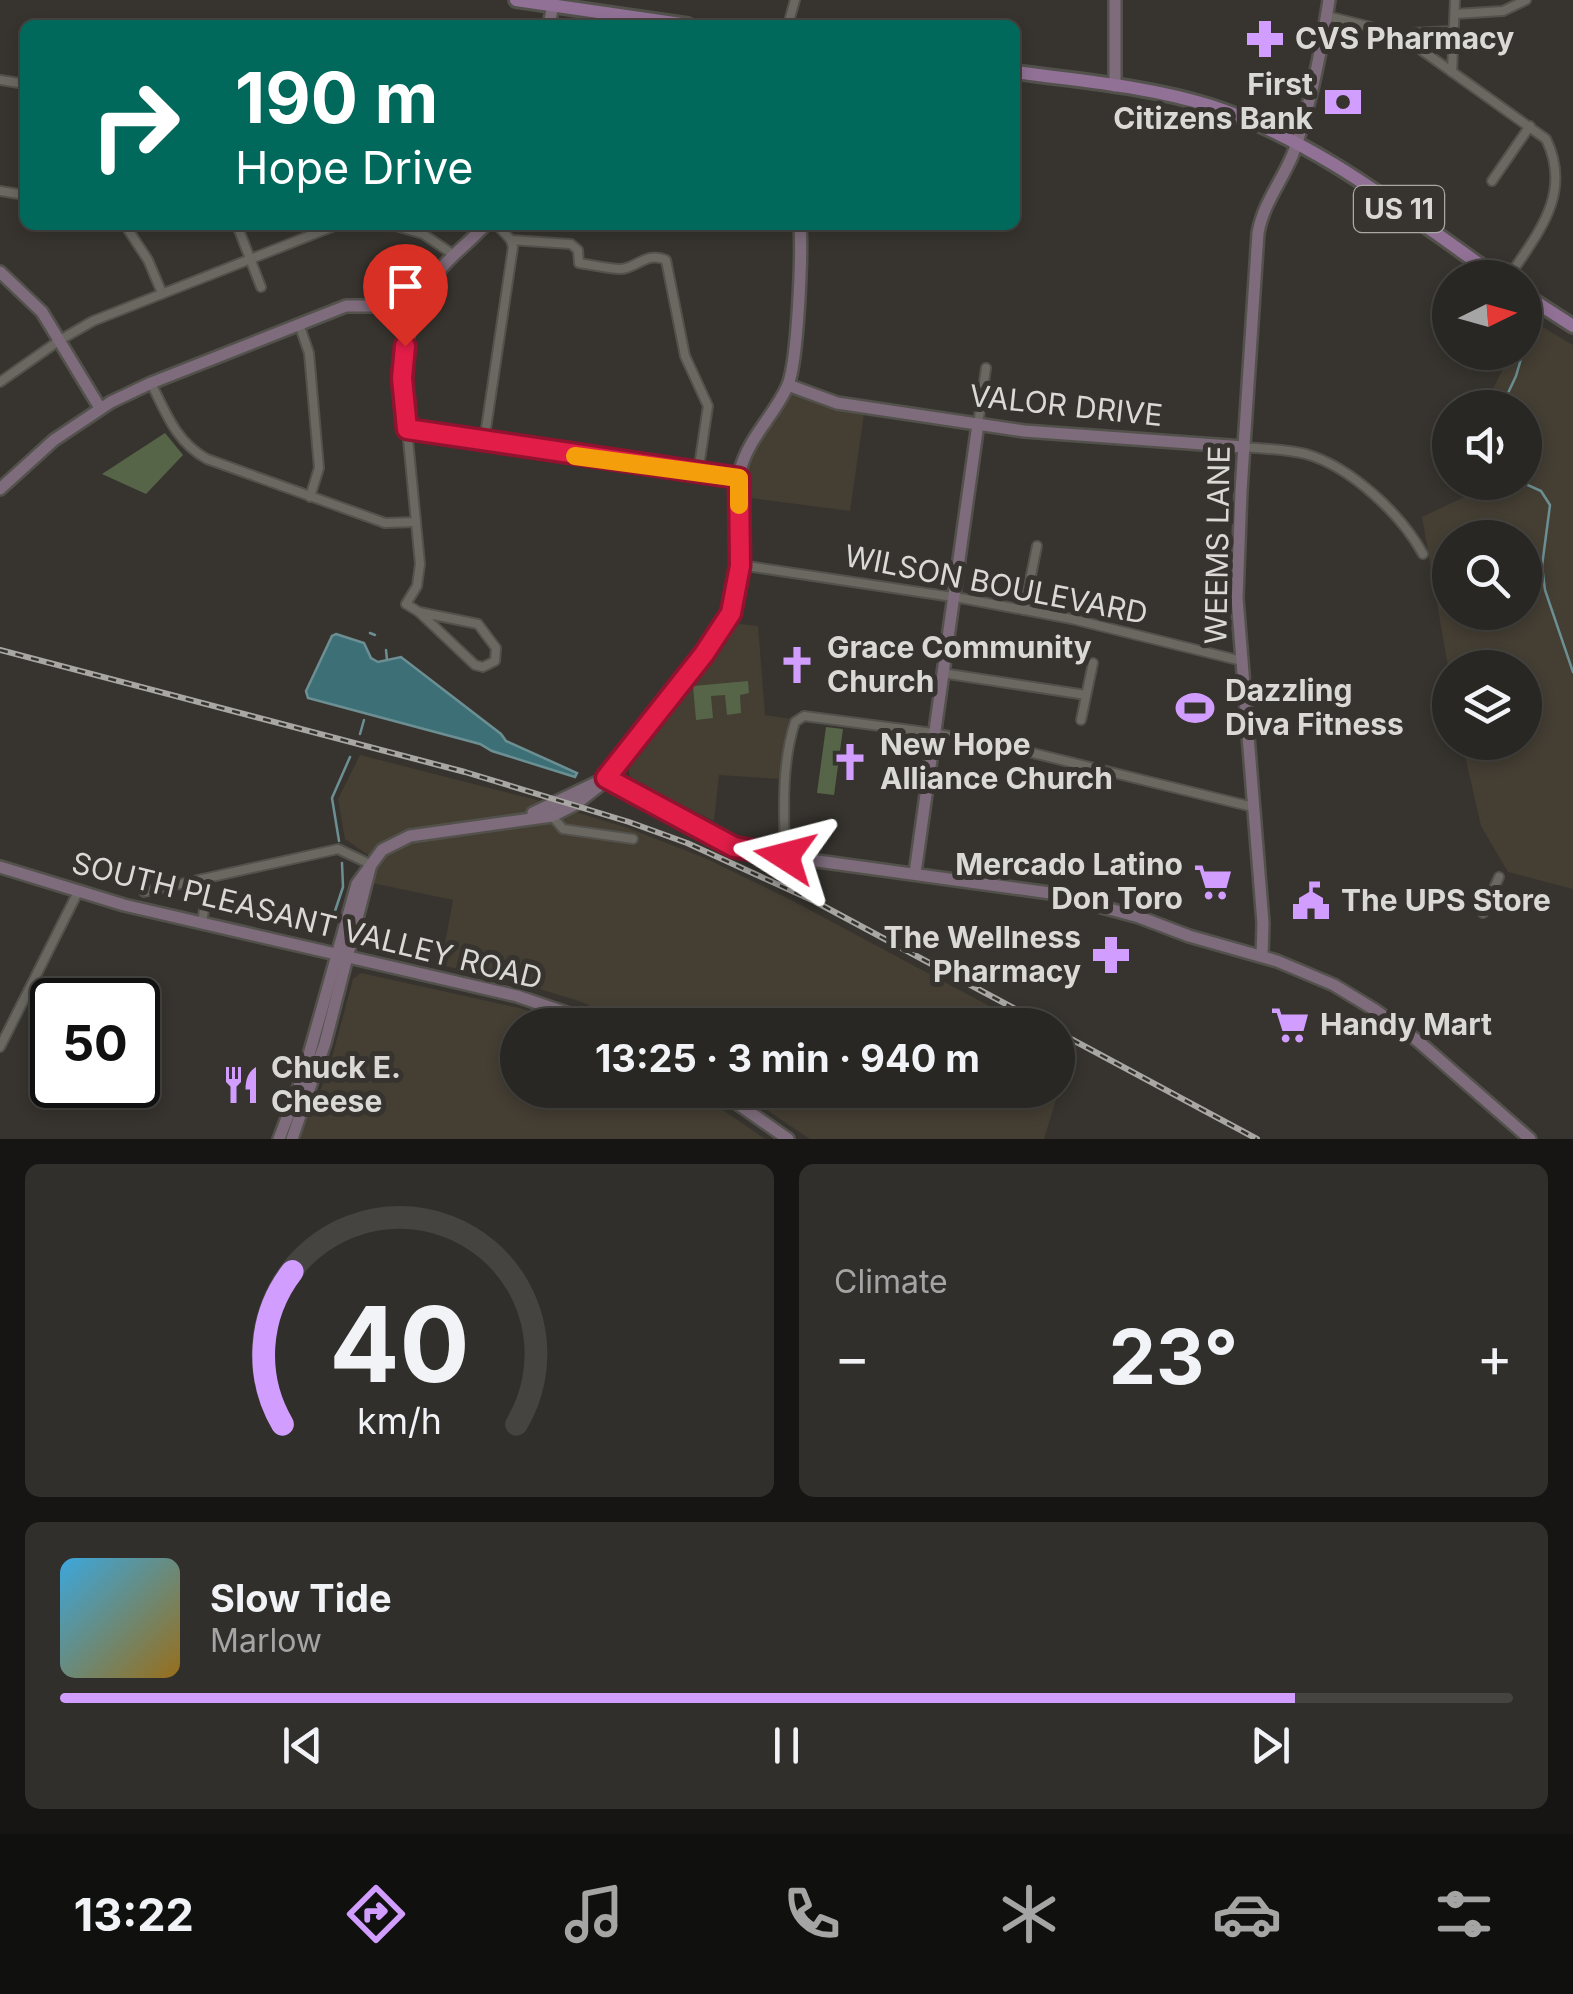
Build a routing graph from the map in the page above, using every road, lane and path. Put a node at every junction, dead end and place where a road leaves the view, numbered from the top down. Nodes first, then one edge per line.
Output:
1 (516, 0) edge
2 (1115, 0) edge
3 (1329, 0) edge
4 (1454, 0) edge
5 (1526, 0) edge
6 (553, 3) edge
7 (1455, 14) junction
8 (1327, 16) junction
9 (657, 20) edge
10 (1454, 31) junction
11 (1404, 37) junction
12 (1452, 72) junction
13 (1020, 73) edge
14 (1115, 86) junction
15 (1530, 126) junction
16 (1296, 142) junction
17 (1492, 181) dead end
18 (129, 230) edge
19 (239, 230) edge
20 (311, 230) edge
21 (411, 230) edge
22 (480, 230) edge
23 (502, 230) edge
24 (800, 230) edge
25 (511, 240) junction
26 (454, 255) junction
27 (251, 257) junction
28 (1473, 260) edge
29 (1519, 260) edge
30 (0, 272) edge
31 (261, 287) dead end
32 (162, 293) junction
33 (1542, 306) edge
34 (413, 315) junction
35 (298, 324) junction
36 (1573, 326) edge
37 (60, 340) junction
38 (986, 368) dead end
39 (0, 382) edge
40 (152, 382) junction
41 (788, 384) junction
42 (100, 408) junction
43 (978, 424) junction
44 (407, 429) junction
45 (484, 442) junction
46 (1244, 447) junction
47 (698, 474) junction
48 (739, 478) junction
49 (0, 489) edge
50 (310, 497) junction
51 (416, 522) junction
52 (1037, 546) dead end
53 (1423, 554) dead end
54 (740, 566) junction
55 (953, 596) junction
56 (1024, 610) junction
57 (419, 612) junction
58 (1242, 661) junction
59 (1093, 663) dead end
60 (942, 672) junction
61 (1086, 695) junction
62 (1081, 720) dead end
63 (934, 732) junction
64 (606, 778) junction
65 (1254, 807) junction
66 (552, 816) junction
67 (524, 818) junction
68 (632, 839) dead end
69 (785, 856) junction
70 (370, 864) junction
71 (0, 866) edge
72 (915, 873) junction
73 (1499, 877) dead end
74 (202, 879) junction
75 (78, 892) junction
76 (144, 892) dead end
77 (1483, 913) dead end
78 (202, 922) junction
79 (1262, 956) junction
80 (342, 957) junction
81 (552, 1008) edge
82 (0, 1047) edge
83 (744, 1108) edge
84 (279, 1139) edge
85 (292, 1139) edge
86 (788, 1139) edge
87 (1530, 1139) edge

1 - 6 main road
2 - 14 main road
3 - 8 main road, WEEMS LANE
4 - 7 street
5 - 7 street
6 - 9 main road
7 - 10 street
8 - 11 street
8 - 16 main road, WEEMS LANE
10 - 11 street
10 - 12 street
11 - 12 street
12 - 15 street
13 - 14 main road, US 11
14 - 16 main road, US 11
15 - 17 street
15 - 29 street
16 - 28 main road, US 11
16 - 46 main road, WEEMS LANE
18 - 32 street
19 - 27 street
20 - 27 street
21 - 26 street
22 - 26 main road
23 - 25 street
24 - 41 main road
25 - 45 street
25 - 47 street
26 - 34 main road
27 - 31 street
27 - 32 street
30 - 37 main road
32 - 37 street
33 - 36 main road
34 - 35 main road
34 - 44 main road
35 - 40 main road
35 - 50 street
37 - 39 street
37 - 42 main road
38 - 43 street
40 - 42 main road
40 - 50 street
41 - 43 main road, VALOR DRIVE
41 - 48 main road
42 - 49 main road
43 - 46 main road, VALOR DRIVE
43 - 55 main road
44 - 45 main road
44 - 51 street
45 - 47 main road
46 - 53 street, VALOR DRIVE
46 - 58 main road, WEEMS LANE
47 - 48 main road
48 - 54 main road
50 - 51 street
51 - 57 street
52 - 56 street
54 - 55 street, WILSON BOULEVARD
54 - 64 main road
55 - 56 street, WILSON BOULEVARD
55 - 60 main road
56 - 58 street, WILSON BOULEVARD
57 - 57 street
58 - 65 main road, WEEMS LANE
59 - 61 street
60 - 61 street
60 - 63 main road
61 - 62 street
63 - 65 street
63 - 69 street
63 - 72 main road
64 - 66 main road
64 - 67 main road
64 - 69 main road
65 - 79 main road, WEEMS LANE
66 - 67 main road
66 - 68 street
67 - 70 main road
69 - 72 main road
70 - 74 street
70 - 80 main road
71 - 75 main road, SOUTH PLEASANT VALLEY ROAD
72 - 79 main road
73 - 77 street
74 - 76 street
74 - 78 street
75 - 78 main road, SOUTH PLEASANT VALLEY ROAD
75 - 82 street
78 - 80 main road, SOUTH PLEASANT VALLEY ROAD
79 - 87 main road
80 - 81 main road, SOUTH PLEASANT VALLEY ROAD
80 - 84 main road
80 - 85 main road
83 - 86 main road

